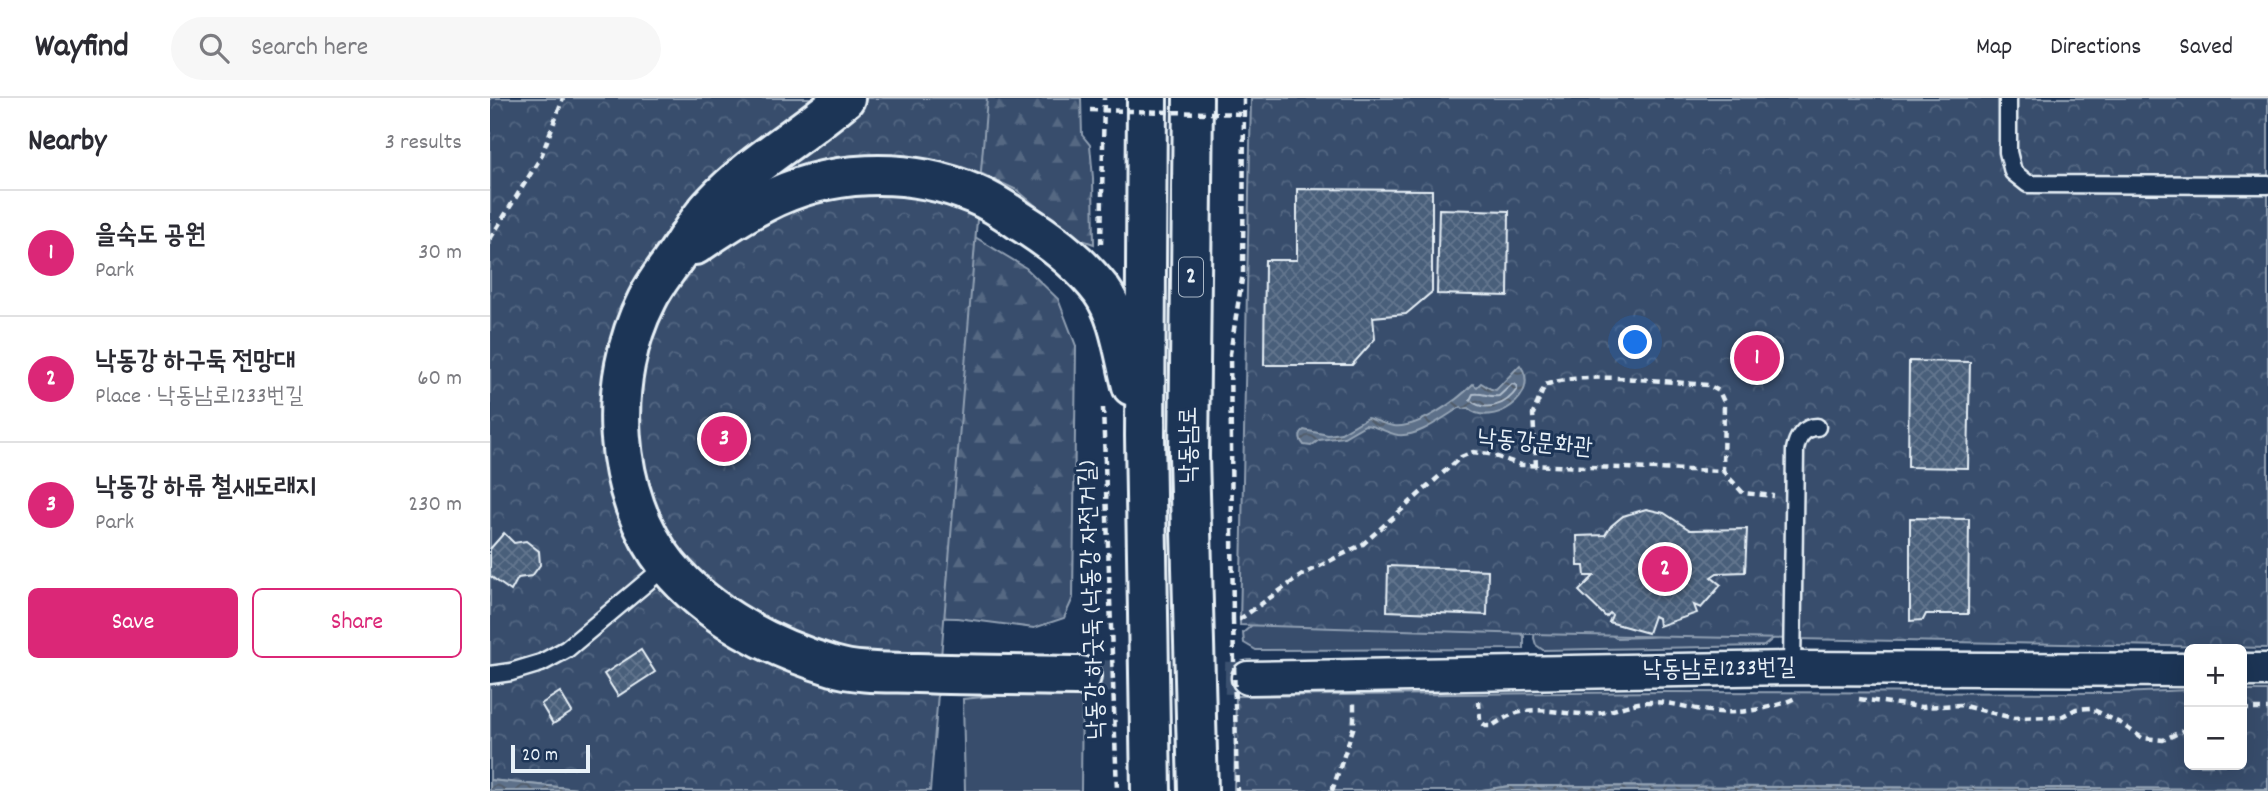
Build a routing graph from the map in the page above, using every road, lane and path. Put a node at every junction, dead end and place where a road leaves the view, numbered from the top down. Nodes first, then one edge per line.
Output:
1 (564, 98) edge
2 (845, 98) edge
3 (1104, 98) edge
4 (1147, 98) edge
5 (1193, 98) edge
6 (1244, 98) edge
7 (2008, 98) edge
8 (1090, 110) dead end
9 (1244, 114) junction
10 (2268, 185) edge
11 (490, 239) edge
12 (1100, 254) dead end
13 (673, 260) junction
14 (1103, 408) dead end
15 (1817, 427) dead end
16 (1145, 436) junction
17 (1536, 466) junction
18 (1723, 471) junction
19 (1794, 498) junction
20 (667, 565) junction
21 (1233, 619) junction
22 (2184, 670) edge
23 (2247, 670) edge
24 (2268, 670) edge
25 (1479, 675) junction
26 (490, 676) edge
27 (1082, 676) tunnel mouth
28 (1356, 676) junction
29 (1248, 678) tunnel mouth
30 (1798, 682) junction
31 (1854, 699) dead end
32 (2247, 709) edge
33 (2268, 709) edge
34 (2184, 730) edge
35 (1117, 791) edge
36 (1151, 791) edge
37 (1198, 791) edge
38 (1237, 791) edge
39 (1332, 791) edge

1 - 11 path
2 - 13 main road
3 - 12 path
4 - 16 main road, 낙동남로 / 2
5 - 37 main road, 낙동남로 / 2
6 - 9 path
7 - 10 lane
8 - 9 path, bridge
9 - 21 path
13 - 16 main road
13 - 20 main road
14 - 35 path, 낙동강 하굿둑 (낙동강 자전거길), bridge
15 - 19 lane
16 - 36 main road, 낙동남로 / 2
17 - 18 path, 낙동강문화관
17 - 18 path
17 - 21 path, 낙동강문화관
18 - 19 path
19 - 30 lane
20 - 26 lane
20 - 27 main road
21 - 38 path, bridge
22 - 30 street, 낙동남로1233번길
23 - 24 street
25 - 28 street, 낙동남로1233번길
25 - 30 street, 낙동남로1233번길
25 - 30 path
28 - 29 street, 낙동남로1233번길
28 - 39 path
31 - 34 path
32 - 33 path

